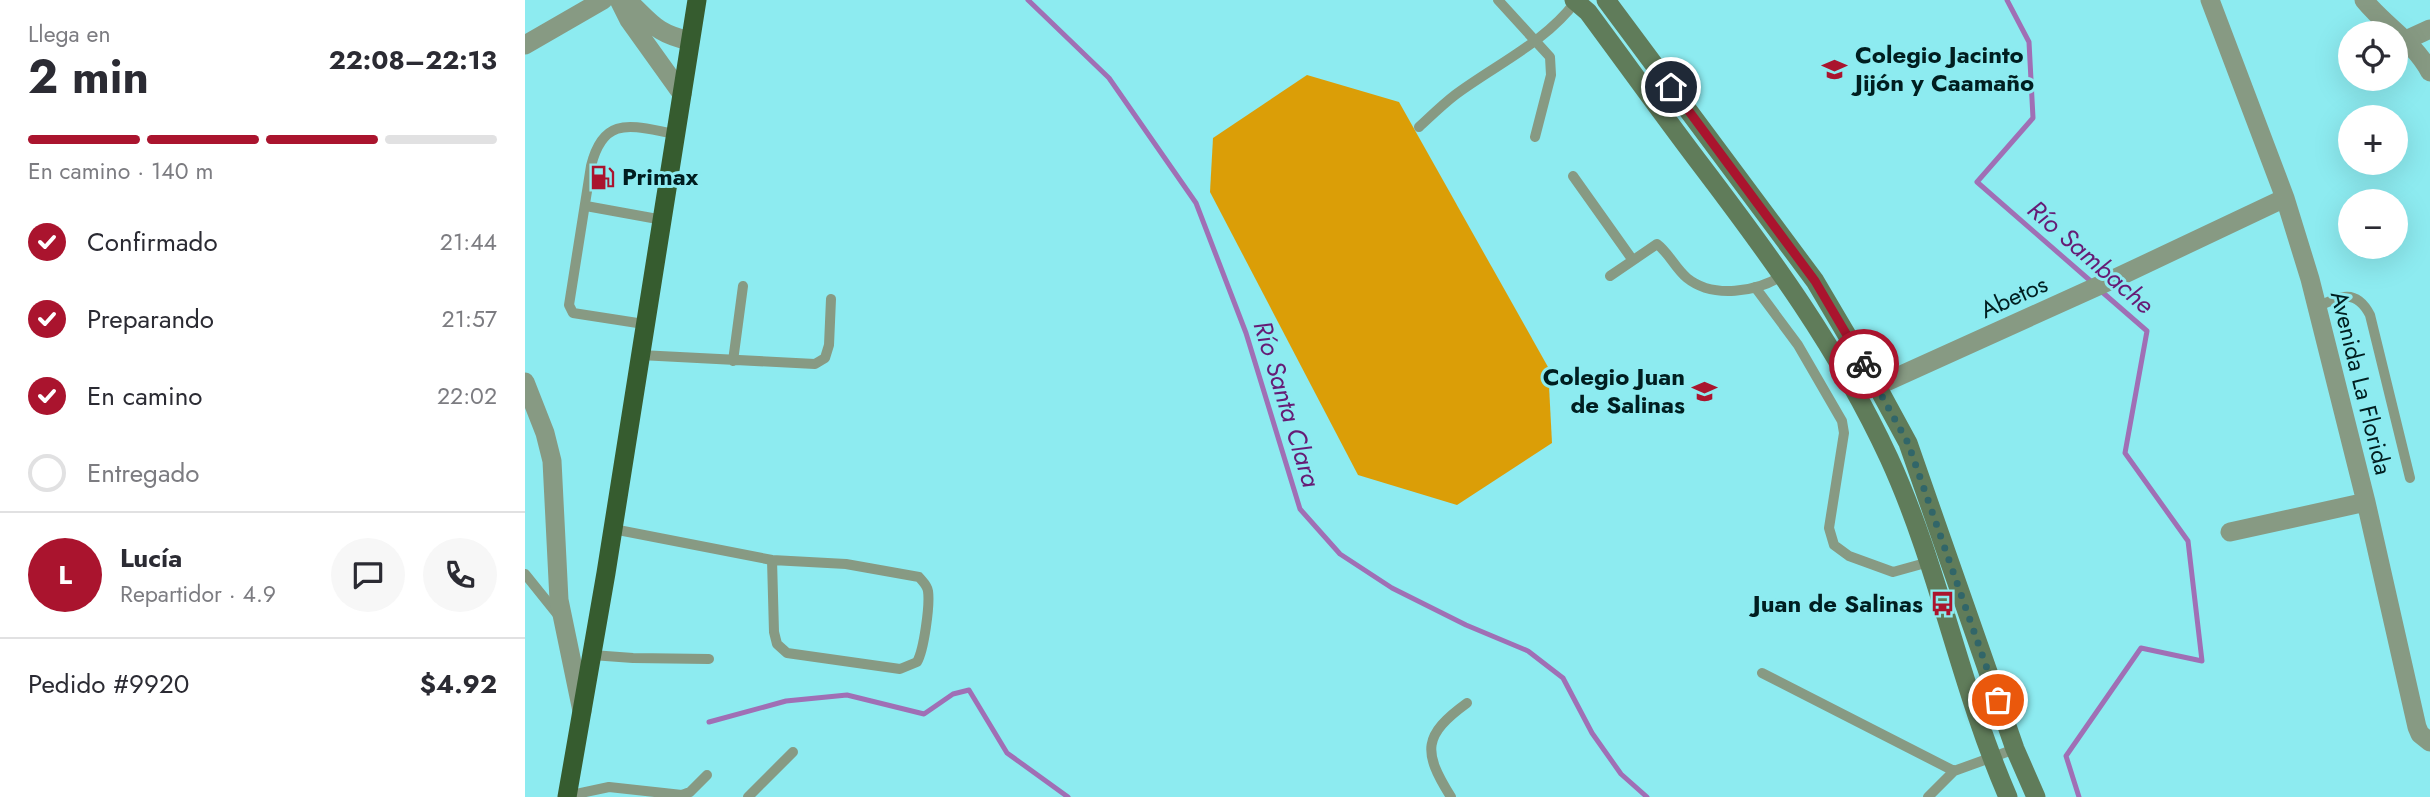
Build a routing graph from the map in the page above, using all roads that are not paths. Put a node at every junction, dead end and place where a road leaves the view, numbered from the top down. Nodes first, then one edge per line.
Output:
1 (603, 0) edge
2 (619, 0) edge
3 (627, 0) edge
4 (697, 0) edge
5 (1498, 0) edge
6 (1606, 0) edge
7 (2210, 0) edge
8 (2364, 0) edge
9 (1575, 1) edge
10 (2384, 21) edge
11 (2430, 30) edge
12 (2408, 39) edge
13 (690, 41) junction
14 (1534, 41) junction
15 (2408, 42) edge
16 (525, 45) edge
17 (2430, 72) edge
18 (682, 94) junction
19 (1419, 127) dead end
20 (676, 134) junction
21 (1535, 137) dead end
22 (1573, 176) dead end
23 (2285, 198) junction
24 (586, 206) junction
25 (663, 220) junction
26 (1632, 259) junction
27 (1801, 262) junction
28 (1783, 275) junction
29 (1610, 276) dead end
30 (743, 286) dead end
31 (1755, 288) junction
32 (831, 299) dead end
33 (2317, 307) junction
34 (644, 324) junction
35 (639, 355) junction
36 (733, 361) junction
37 (525, 382) edge
38 (1877, 386) junction
39 (2410, 478) dead end
40 (2366, 502) junction
41 (613, 528) junction
42 (2230, 532) dead end
43 (772, 561) junction
44 (1929, 562) junction
45 (525, 574) edge
46 (563, 621) junction
47 (592, 655) junction
48 (709, 659) dead end
49 (1762, 673) dead end
50 (1467, 703) dead end
51 (582, 712) junction
52 (2430, 742) edge
53 (2015, 749) junction
54 (793, 752) dead end
55 (1991, 756) junction
56 (1954, 771) junction
57 (708, 775) dead end
58 (567, 796) edge
59 (748, 797) edge
60 (1451, 797) edge
61 (1928, 797) edge
62 (2008, 797) edge
63 (2036, 797) edge

1 - 16 street
2 - 18 street
3 - 13 street
4 - 13 highway
5 - 14 lane
6 - 27 main road
7 - 23 street, Avenida La Florida
8 - 10 street
9 - 14 lane
9 - 28 main road
11 - 12 street
13 - 18 highway
14 - 19 lane
14 - 21 lane
15 - 17 street
18 - 20 highway
20 - 24 lane
20 - 25 highway
22 - 26 lane
23 - 33 street, Avenida La Florida
23 - 38 street, Abetos
24 - 25 lane
24 - 34 lane
25 - 34 highway
26 - 29 lane
26 - 31 lane
27 - 28 main road
27 - 38 main road
28 - 31 lane
28 - 44 main road
30 - 36 lane
31 - 44 lane
32 - 36 lane
33 - 39 lane
33 - 40 street, Avenida La Florida
34 - 35 highway
35 - 36 lane
35 - 41 highway
37 - 46 street
38 - 53 main road
40 - 42 street
40 - 52 street, Avenida La Florida
41 - 43 lane
41 - 47 highway
43 - 43 lane
44 - 55 main road
45 - 46 lane
46 - 51 street
47 - 48 lane
47 - 51 highway
49 - 56 lane
50 - 60 lane
51 - 58 highway
53 - 55 lane
53 - 63 main road
54 - 59 lane
55 - 56 lane
55 - 62 main road
56 - 61 lane
57 - 58 lane

